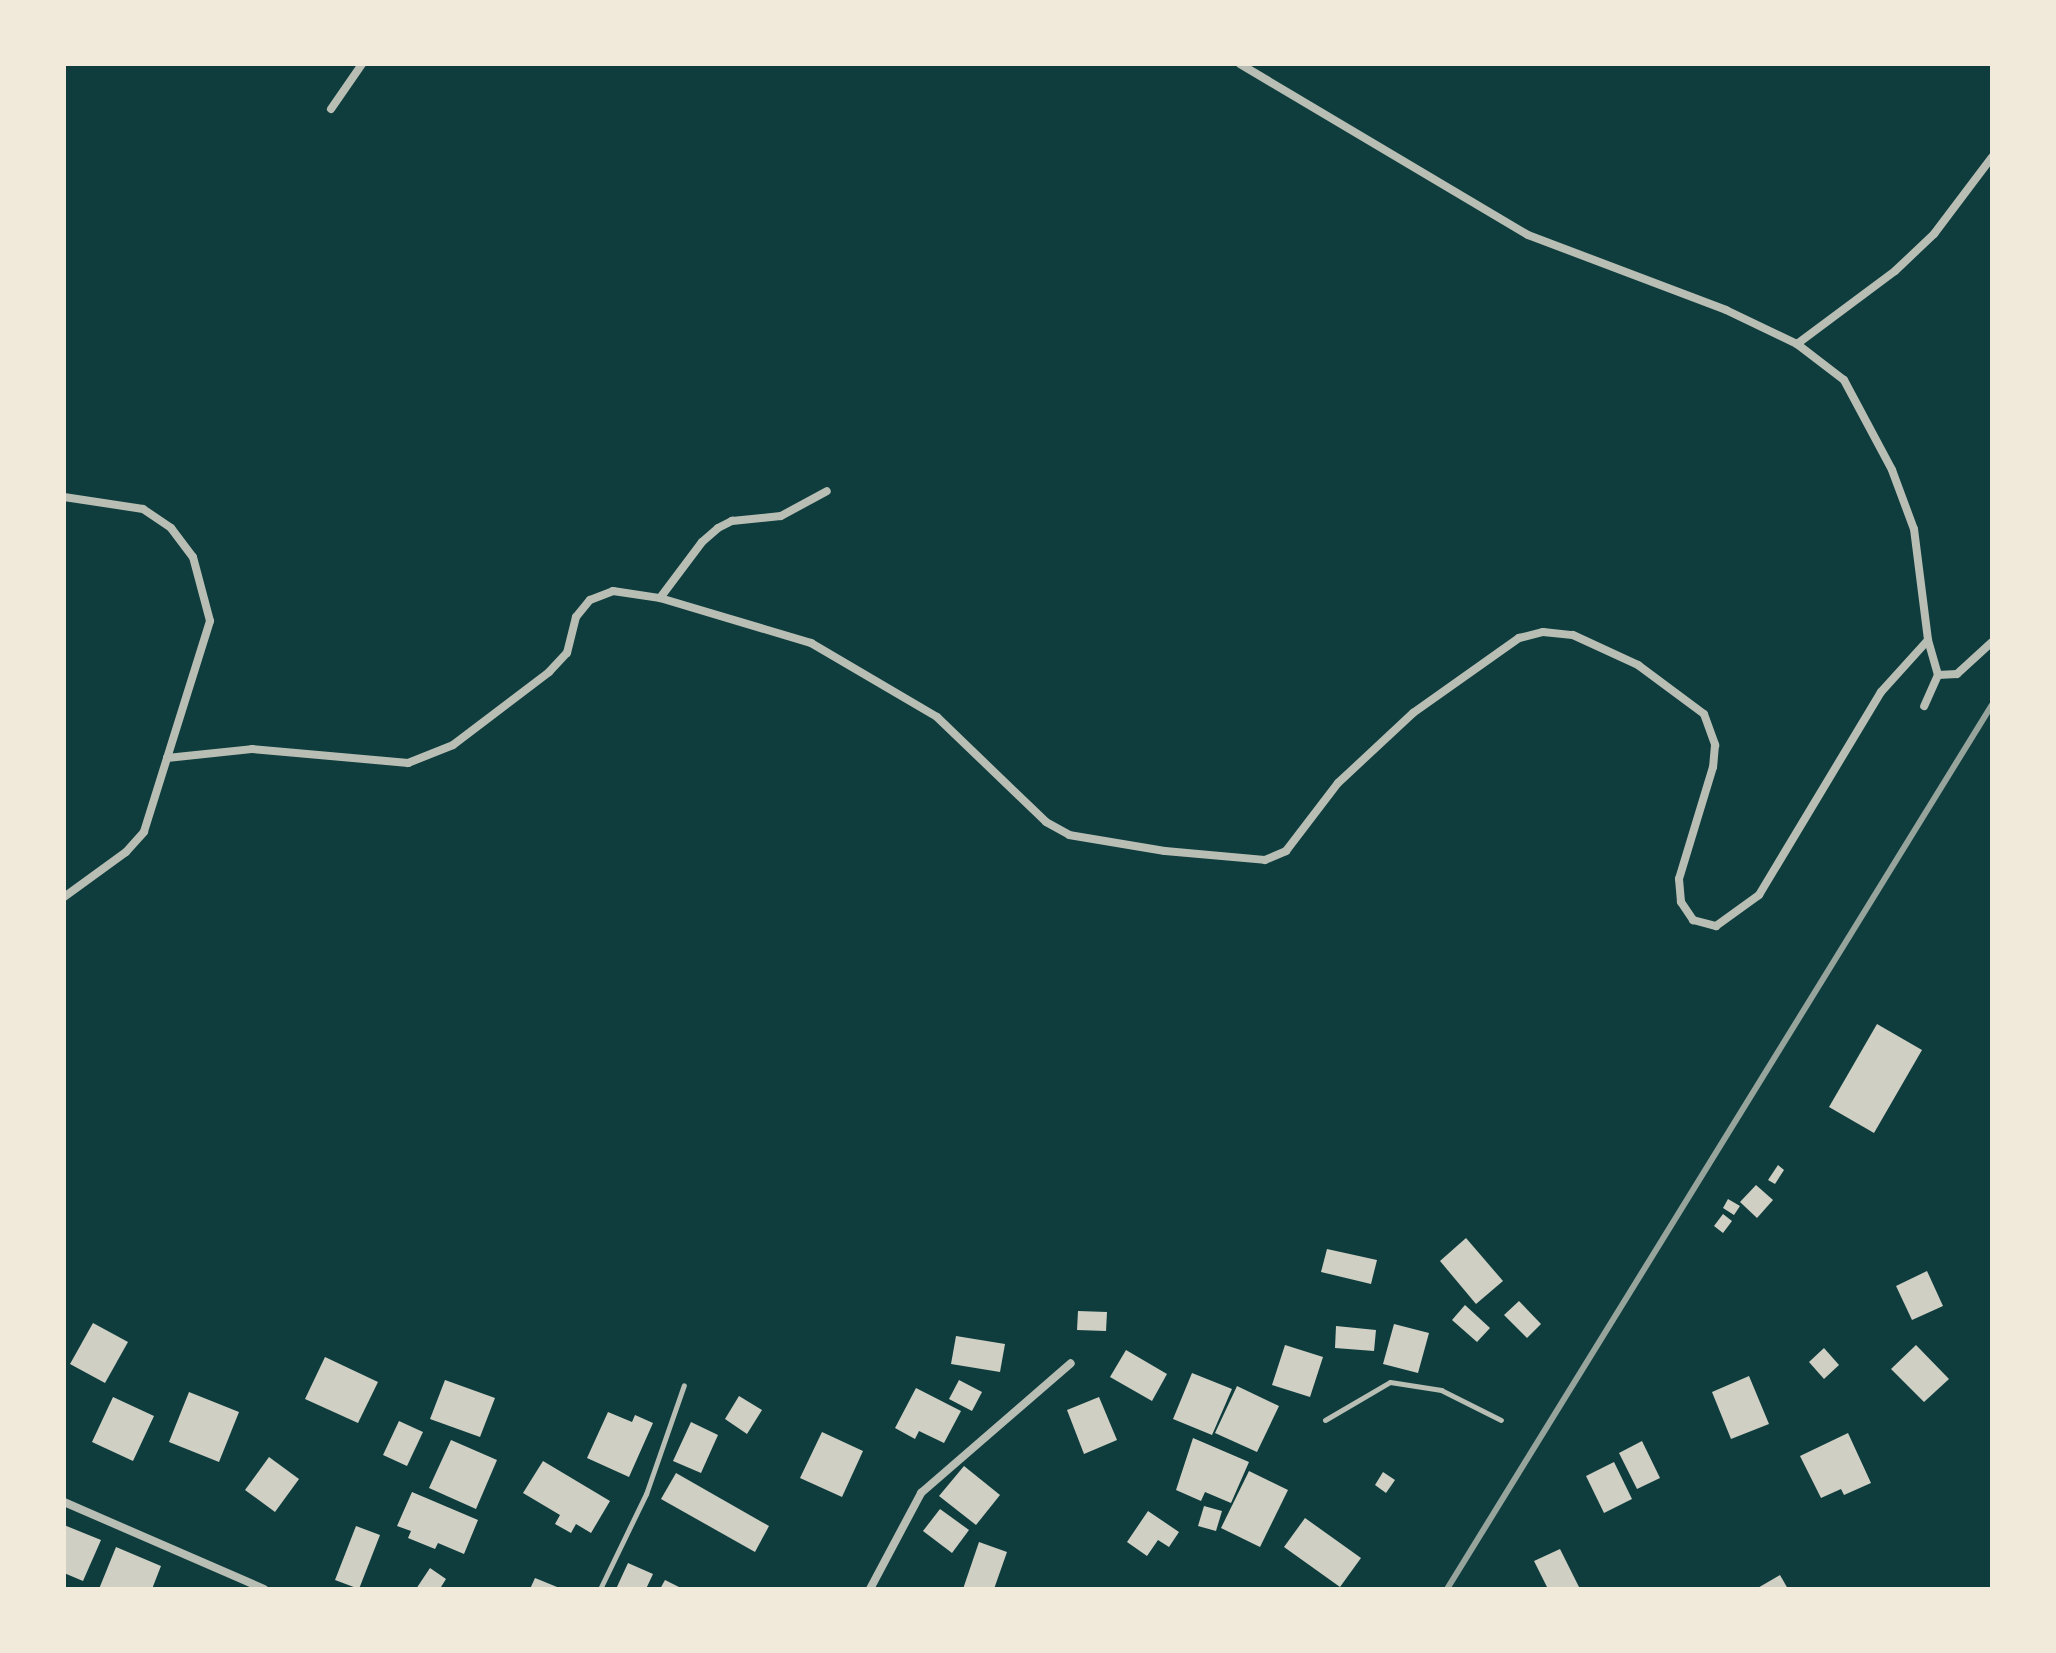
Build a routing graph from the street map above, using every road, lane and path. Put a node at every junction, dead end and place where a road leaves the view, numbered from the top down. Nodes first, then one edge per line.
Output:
1 (362, 64) edge
2 (1240, 64) edge
3 (331, 109) dead end
4 (1992, 157) edge
5 (1797, 344) junction
6 (827, 491) dead end
7 (64, 497) edge
8 (660, 598) junction
9 (1928, 640) junction
10 (1992, 642) edge
11 (1938, 675) junction
12 (1924, 706) dead end
13 (167, 758) junction
14 (64, 897) edge
15 (1071, 1363) dead end
16 (684, 1385) dead end
17 (1325, 1420) dead end
18 (1501, 1420) dead end
19 (64, 1502) edge
20 (264, 1589) edge
21 (600, 1589) edge
22 (870, 1589) edge

1 - 3 street
2 - 5 street
4 - 5 street
5 - 9 street
6 - 8 street
7 - 13 street
8 - 9 street
8 - 13 street
9 - 11 street
10 - 11 street
11 - 12 street
13 - 14 street
15 - 22 street
16 - 21 lane
17 - 18 lane
19 - 20 street

